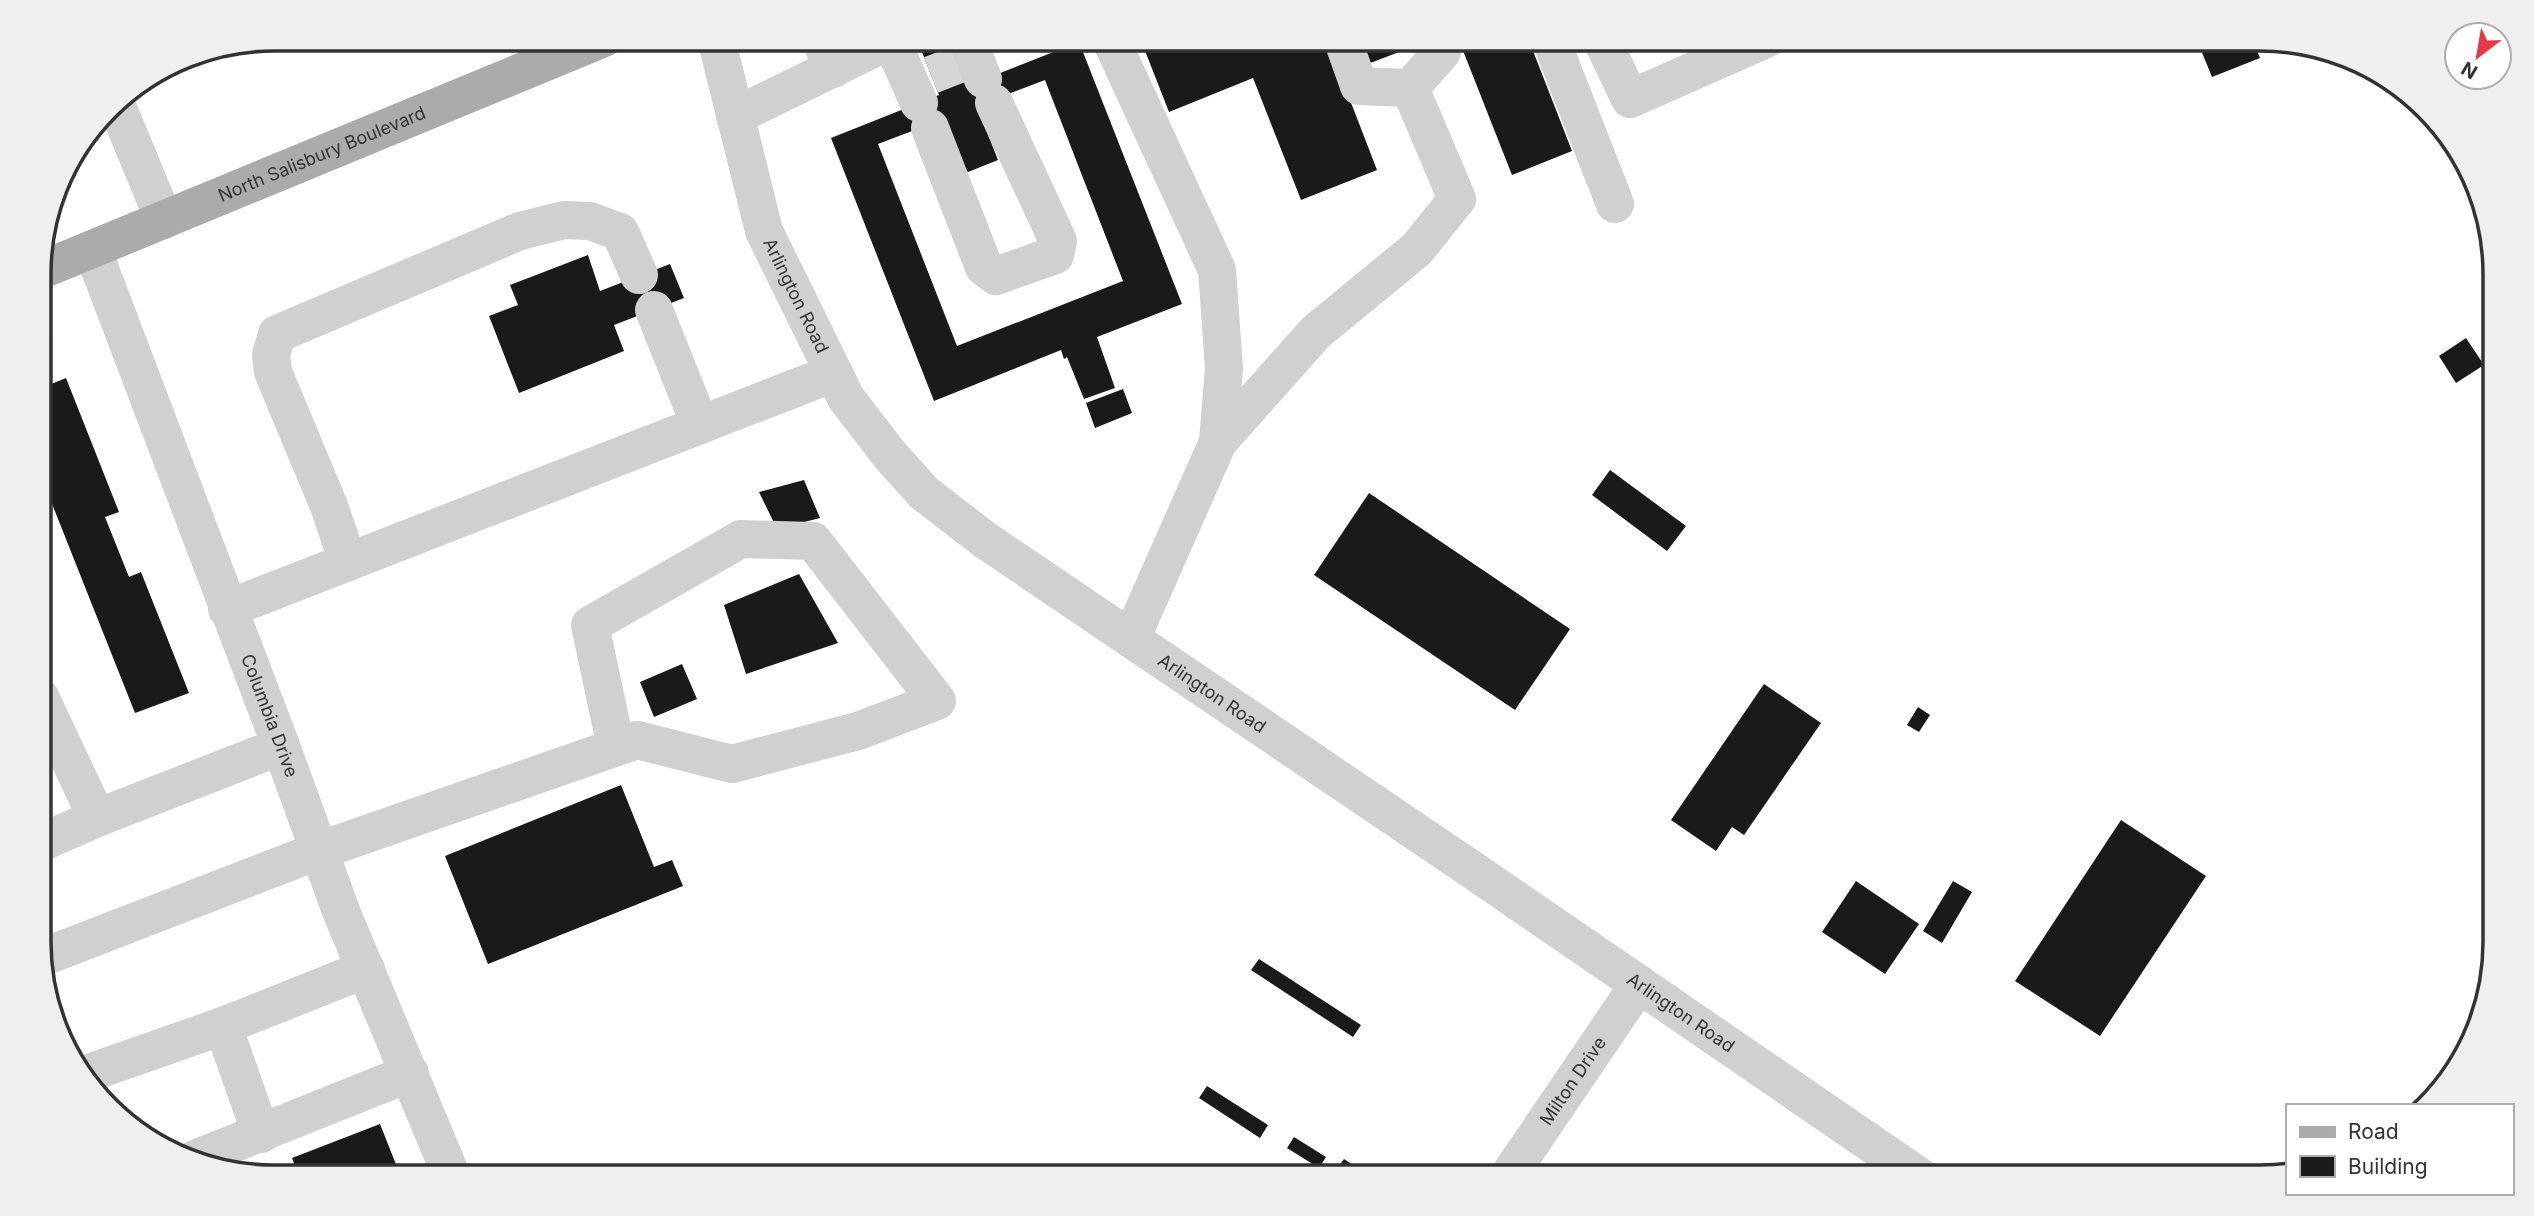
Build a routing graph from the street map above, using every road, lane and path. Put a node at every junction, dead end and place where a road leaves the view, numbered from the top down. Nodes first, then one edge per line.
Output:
1 (573, 51) edge
2 (719, 51) edge
3 (910, 51) edge
4 (1116, 51) edge
5 (1347, 51) edge
6 (1442, 51) edge
7 (1555, 51) edge
8 (1607, 51) edge
9 (1739, 51) edge
10 (827, 54) edge
11 (952, 81) edge
12 (1410, 88) junction
13 (120, 113) edge
14 (735, 116) junction
15 (1615, 204) dead end
16 (164, 220) junction
17 (93, 251) junction
18 (51, 267) edge
19 (639, 275) dead end
20 (654, 310) dead end
21 (834, 373) junction
22 (700, 425) junction
23 (1218, 442) junction
24 (348, 562) junction
25 (227, 609) junction
26 (1131, 639) junction
27 (51, 720) edge
28 (281, 746) junction
29 (616, 747) junction
30 (97, 818) junction
31 (51, 838) edge
32 (318, 851) junction
33 (52, 954) edge
34 (366, 969) junction
35 (1639, 984) junction
36 (223, 1026) junction
37 (93, 1072) edge
38 (410, 1073) junction
39 (261, 1134) junction
40 (207, 1155) edge
41 (447, 1165) edge
42 (1516, 1165) edge
43 (1903, 1165) edge

1 - 16 main road, North Salisbury Boulevard
2 - 14 street, Arlington Road
3 - 11 street
4 - 23 street
5 - 12 street
6 - 12 street
7 - 15 street
8 - 9 street
10 - 14 street
12 - 23 street
13 - 16 street
14 - 21 street, Arlington Road
16 - 17 main road, North Salisbury Boulevard
17 - 18 main road, North Salisbury Boulevard
17 - 25 street, Columbia Drive
19 - 24 street
20 - 22 street
21 - 22 street
21 - 26 street, Arlington Road
22 - 24 street
23 - 26 street
24 - 25 street
25 - 28 street, Columbia Drive
26 - 35 street, Arlington Road
27 - 30 street
28 - 30 street
28 - 32 street, Columbia Drive
29 - 29 street
29 - 32 street
30 - 31 street
32 - 33 street
32 - 34 street, Columbia Drive
34 - 36 street
34 - 38 street, Columbia Drive
35 - 42 street, Milton Drive
35 - 43 street, Arlington Road
36 - 37 street
36 - 39 street
38 - 39 street
38 - 41 street, Columbia Drive
39 - 40 street

